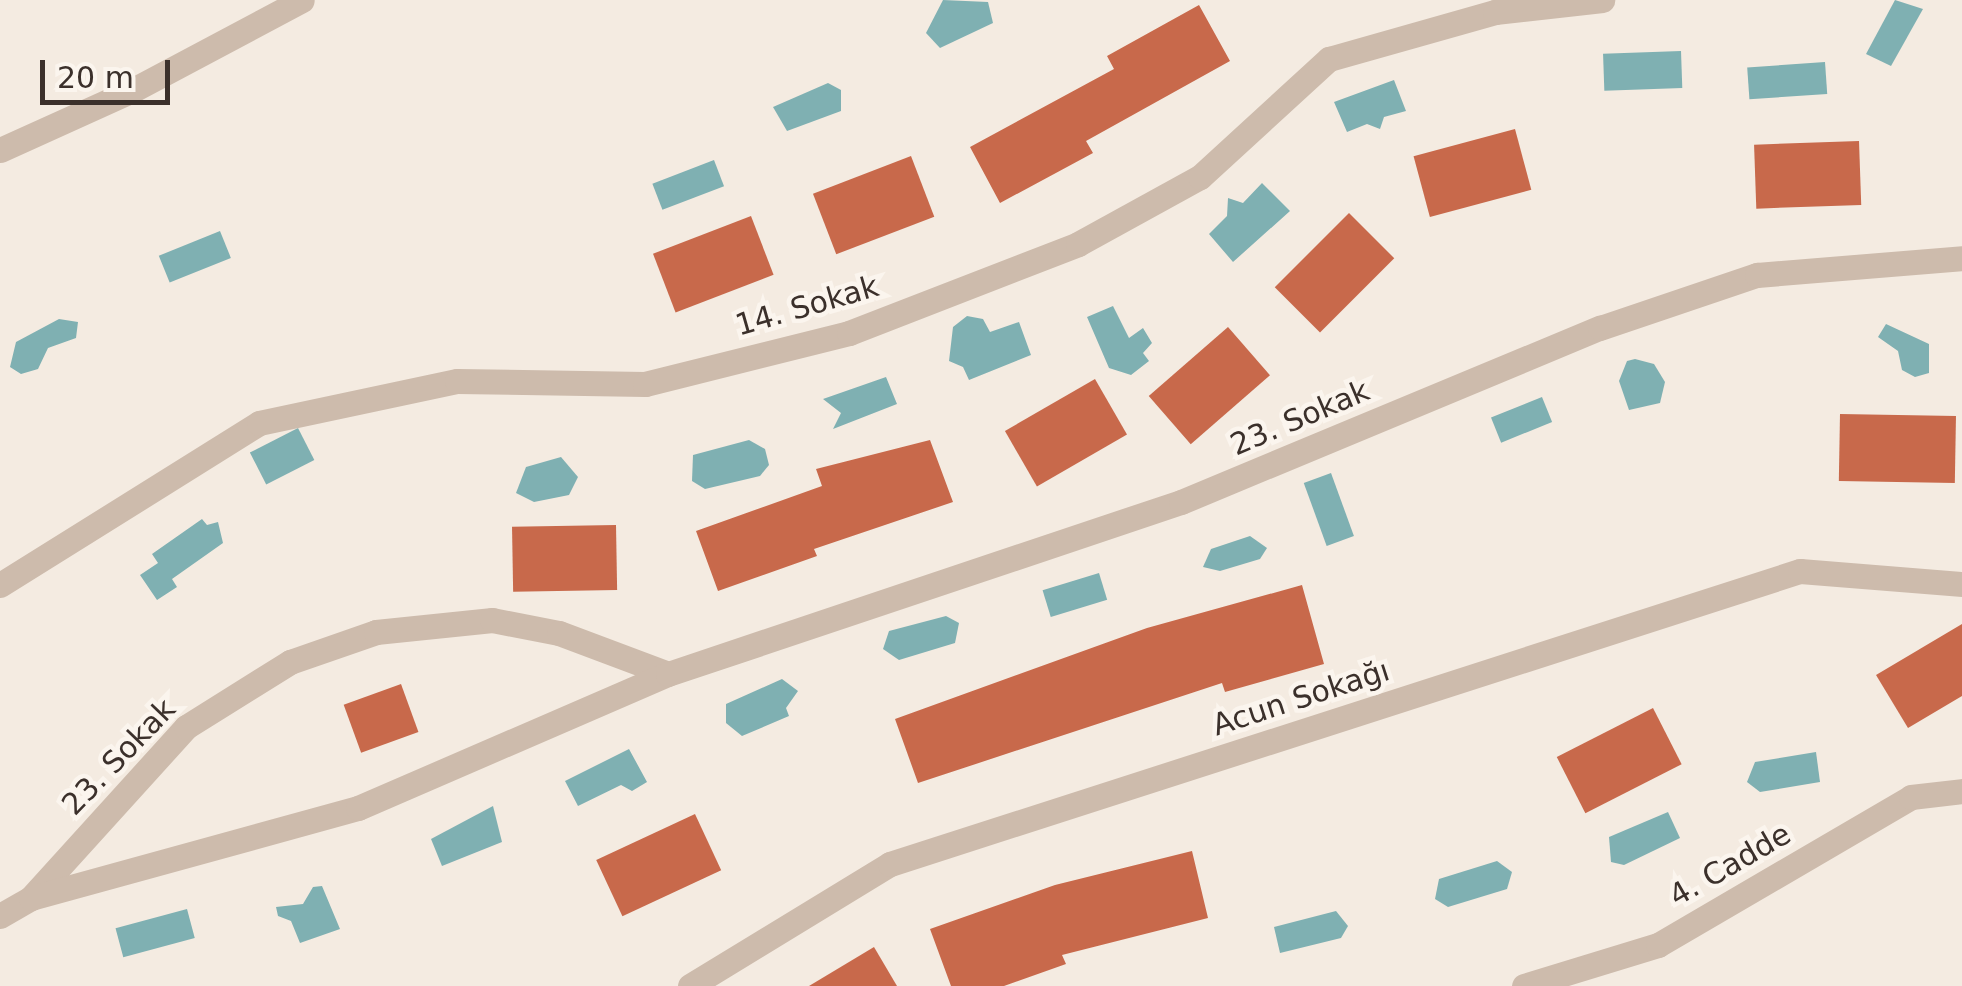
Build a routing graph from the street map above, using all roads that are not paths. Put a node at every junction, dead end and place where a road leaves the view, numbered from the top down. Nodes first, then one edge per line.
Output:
1 (302, 0) edge
2 (1602, 0) edge
3 (0, 150) edge
4 (1962, 258) edge
5 (0, 584) edge
6 (1962, 584) edge
7 (668, 674) junction
8 (1962, 790) edge
9 (31, 898) junction
10 (0, 916) edge
11 (690, 986) edge
12 (1524, 986) edge

1 - 3 street
2 - 5 street, 14. Sokak
4 - 7 street, 23. Sokak
6 - 11 street, Acun Sokağı
7 - 9 street, 23. Sokak
7 - 9 street, 23. Sokak
8 - 12 street, 4. Cadde
9 - 10 street, 23. Sokak

